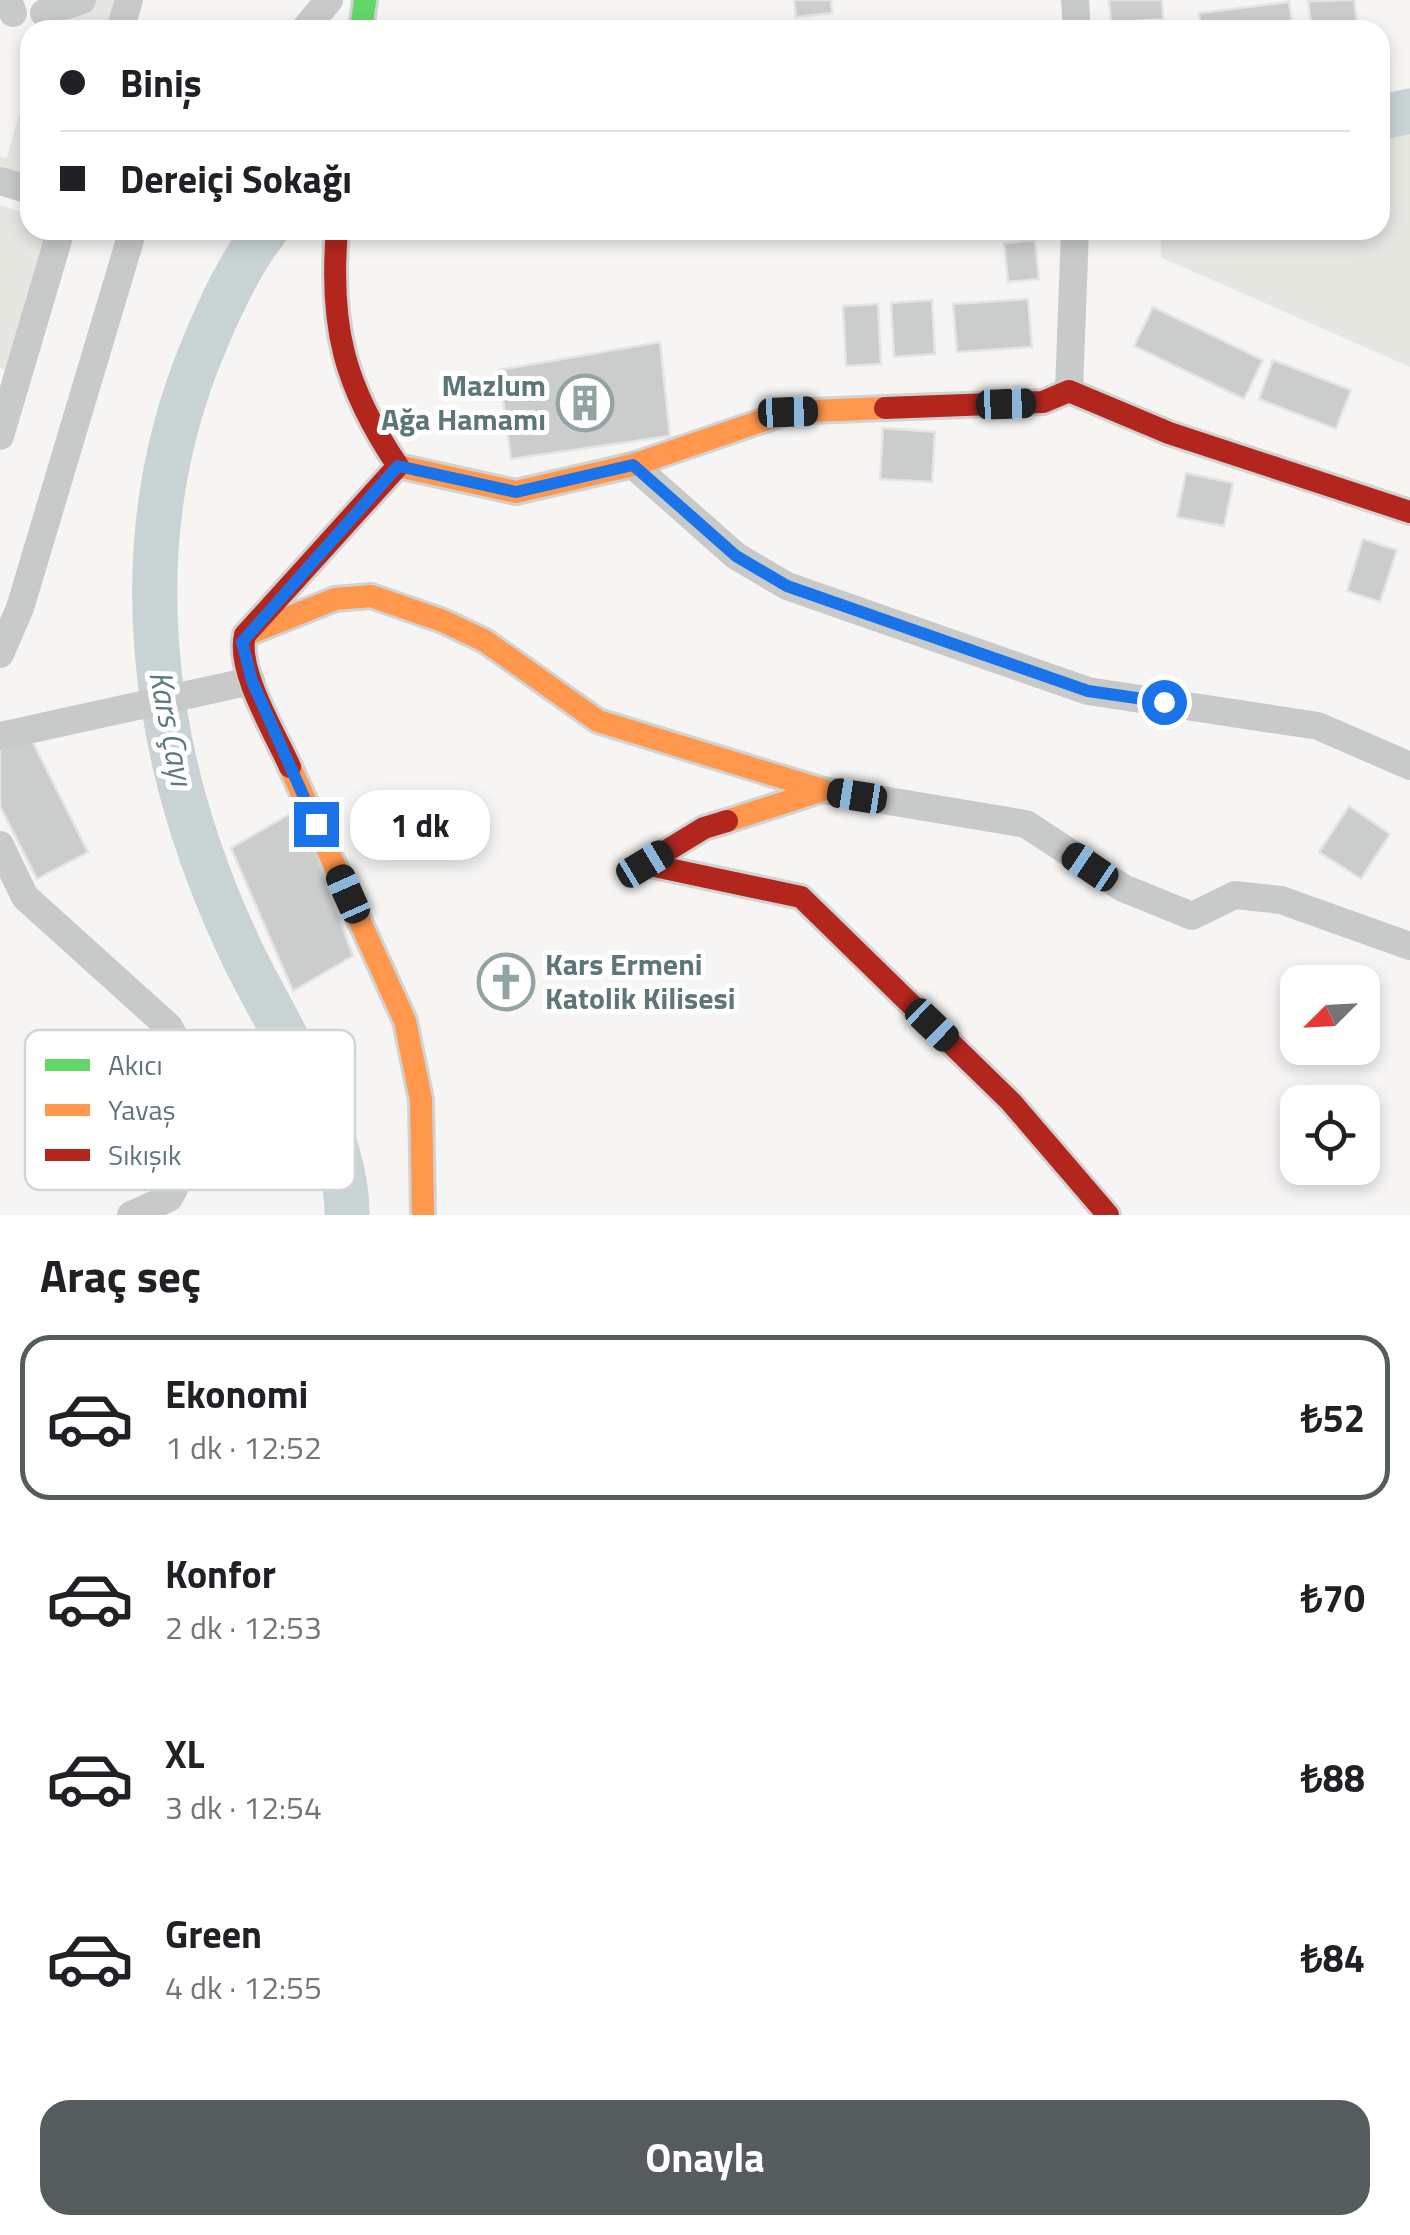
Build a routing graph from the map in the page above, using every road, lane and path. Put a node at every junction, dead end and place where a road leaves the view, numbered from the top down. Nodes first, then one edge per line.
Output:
1 (82, 0) edge
2 (329, 0) edge
3 (44, 13) dead end
4 (312, 20) edge
5 (58, 240) edge
6 (130, 240) edge
7 (336, 240) edge
8 (1075, 240) edge
9 (1069, 391) junction
10 (0, 436) edge
11 (633, 465) junction
12 (398, 466) junction
13 (1410, 512) edge
14 (245, 636) junction
15 (0, 654) edge
16 (252, 681) junction
17 (0, 736) edge
18 (1410, 766) edge
19 (824, 790) junction
20 (0, 845) edge
21 (1410, 946) edge
22 (171, 1030) edge
23 (172, 1190) edge
24 (131, 1215) edge
25 (422, 1215) edge
26 (1108, 1215) edge

1 - 3 street
2 - 4 street
5 - 10 street
6 - 15 street
7 - 12 street
8 - 9 street
9 - 11 street
9 - 13 street
11 - 12 street
11 - 18 street
12 - 14 street
14 - 16 street
14 - 19 street
16 - 17 street
16 - 25 street
19 - 21 street
19 - 26 street
20 - 22 street
23 - 24 street

